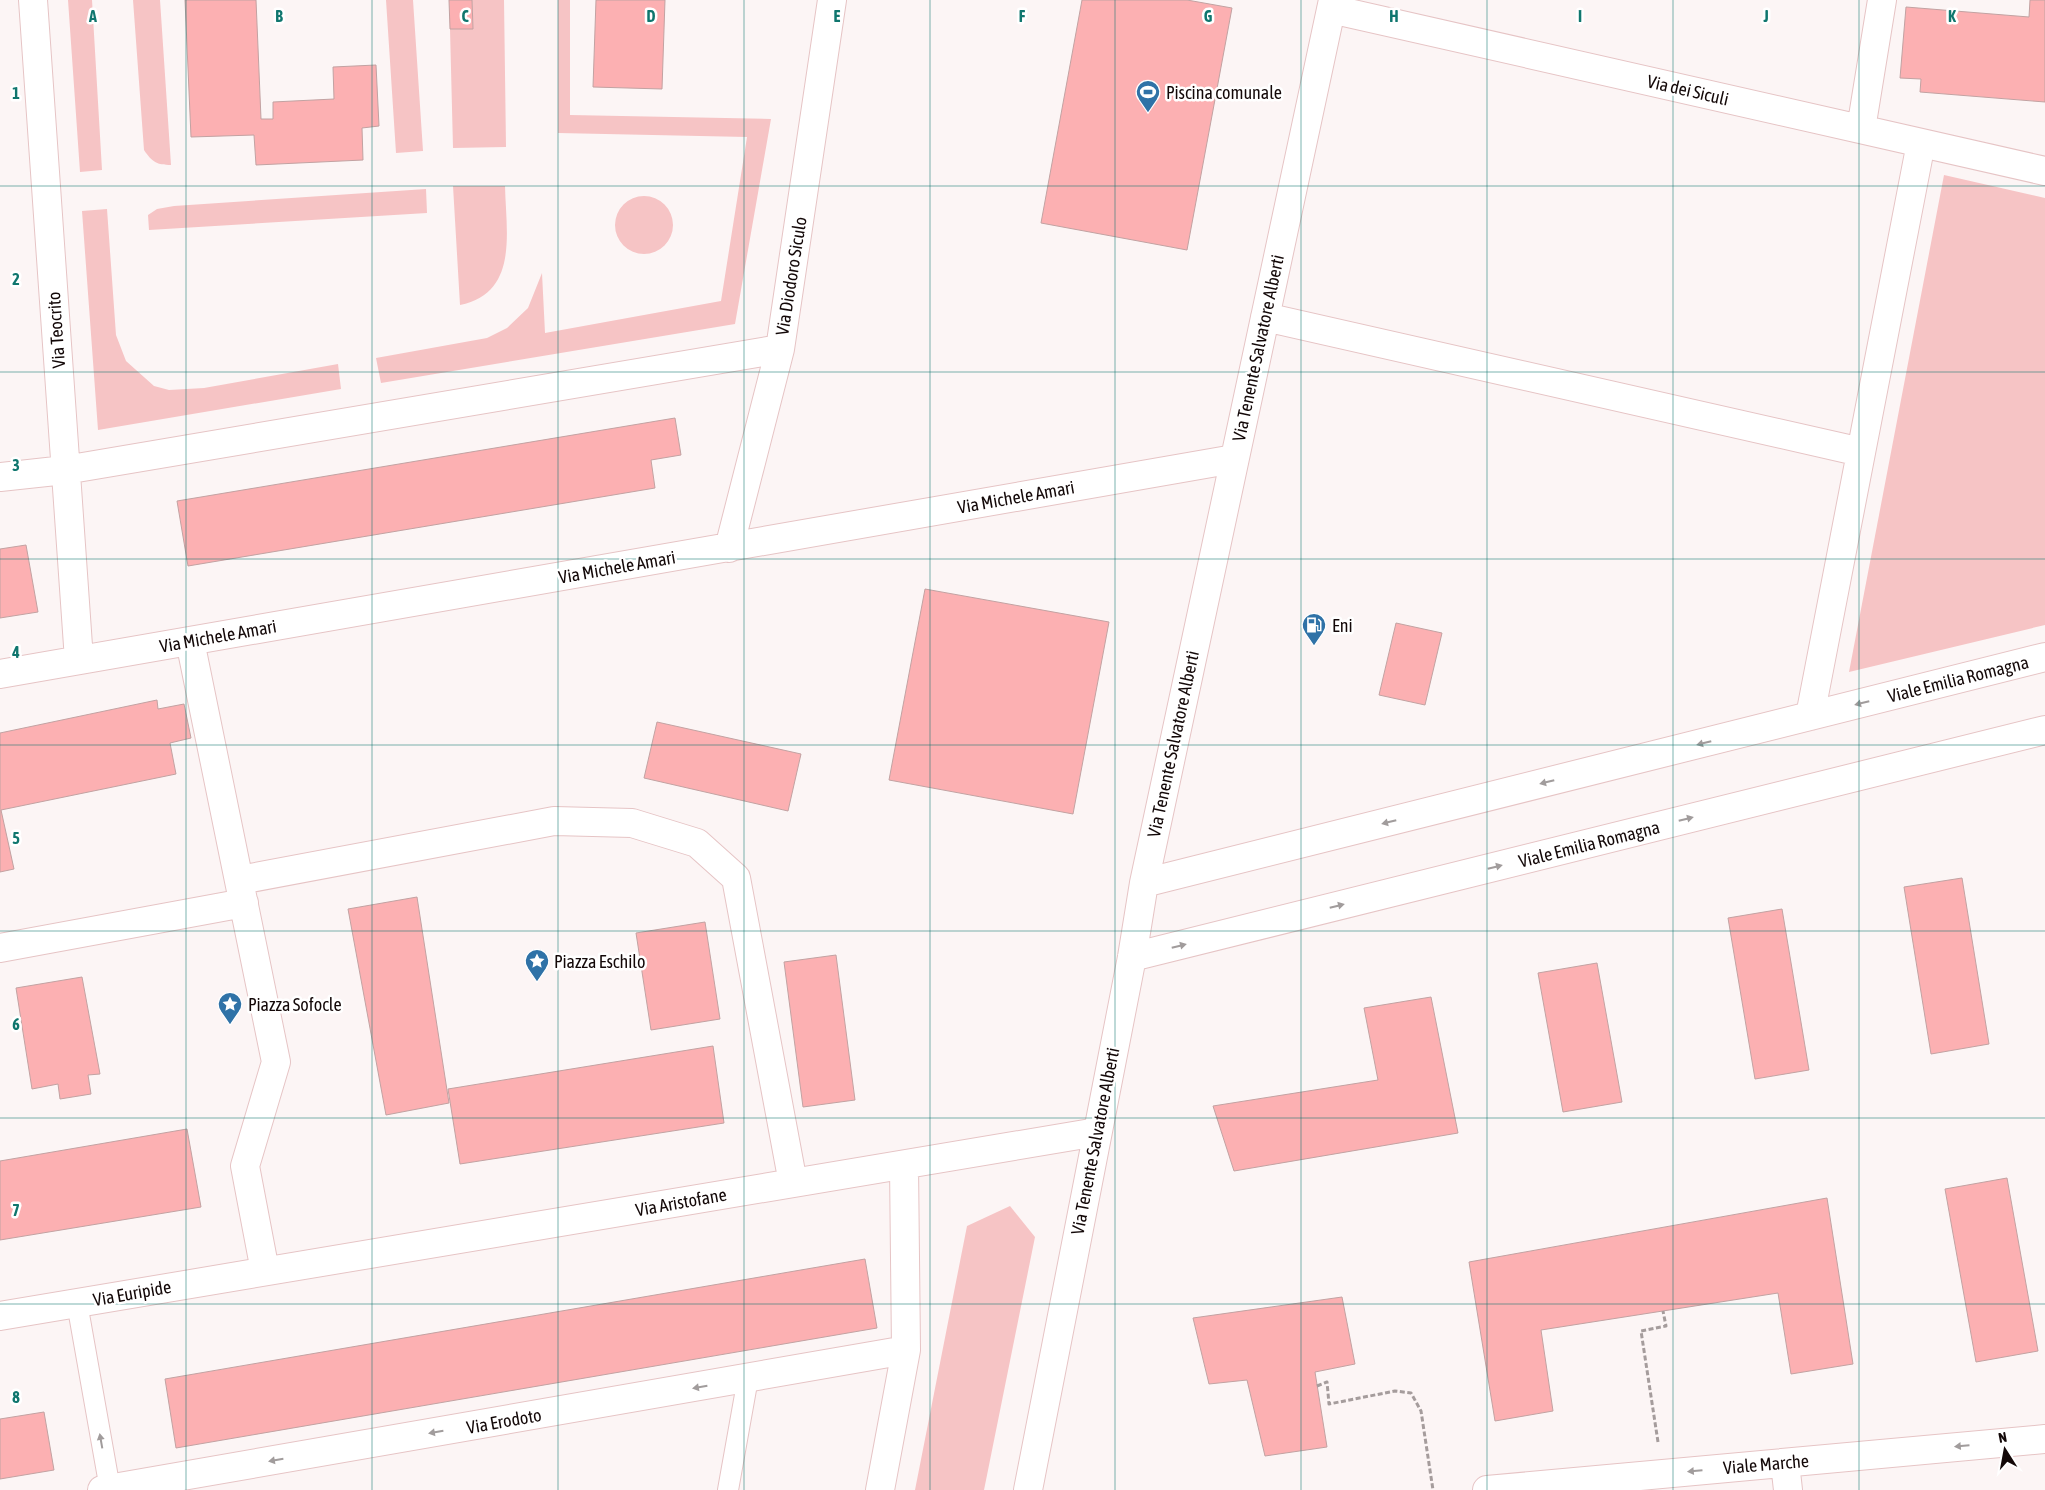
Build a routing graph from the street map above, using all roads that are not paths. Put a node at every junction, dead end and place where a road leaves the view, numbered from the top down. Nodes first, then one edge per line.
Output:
1 (33, 0) edge
2 (832, 0) edge
3 (1882, 0) edge
4 (1332, 5) edge
5 (1861, 129) junction
6 (1921, 143) junction
7 (2045, 171) edge
8 (1265, 317) junction
9 (780, 349) junction
10 (1861, 452) junction
11 (1234, 459) junction
12 (65, 470) junction
13 (0, 477) edge
14 (729, 548) junction
15 (190, 641) junction
16 (2045, 657) edge
17 (79, 660) junction
18 (0, 674) edge
19 (1810, 716) junction
20 (2045, 730) edge
21 (1144, 883) junction
22 (242, 892) junction
23 (0, 948) edge
24 (1132, 958) junction
25 (1096, 1132) junction
26 (904, 1164) junction
27 (792, 1183) junction
28 (265, 1271) junction
29 (77, 1303) junction
30 (0, 1316) edge
31 (906, 1350) junction
32 (748, 1378) junction
33 (2045, 1439) edge
34 (1785, 1463) junction
35 (106, 1489) edge
36 (728, 1490) edge
37 (880, 1490) edge
38 (1028, 1490) edge
39 (1487, 1490) edge
40 (1788, 1490) edge

1 - 12 street, Via Teocrito
2 - 9 street, Via Diodoro Siculo
3 - 5 street
4 - 5 street, Via dei Siculi
4 - 8 street, Via Tenente Salvatore Alberti
5 - 6 street, Via dei Siculi
6 - 7 street, Via dei Siculi
6 - 10 street
8 - 10 street
8 - 11 street, Via Tenente Salvatore Alberti
9 - 12 street
9 - 14 street, Via Diodoro Siculo
10 - 19 street
11 - 14 street, Via Michele Amari
11 - 21 street, Via Tenente Salvatore Alberti
12 - 13 street
12 - 17 street, Via Teocrito
14 - 15 street, Via Michele Amari
15 - 17 street, Via Michele Amari
15 - 22 street
16 -> 19 street, Viale Emilia Romagna
17 - 18 street, Via Michele Amari
19 -> 21 street, Viale Emilia Romagna
24 -> 20 street, Viale Emilia Romagna
21 - 24 street, Via Tenente Salvatore Alberti
22 - 23 street
22 - 27 street
22 - 28 street
24 - 25 street, Via Tenente Salvatore Alberti
25 - 26 street, Via Aristofane
25 - 38 street, Via Tenente Salvatore Alberti
26 - 27 street, Via Aristofane
26 - 31 street
27 - 28 street, Via Aristofane
28 - 29 street, Via Euripide
29 - 30 street, Via Euripide
35 -> 29 lane
31 - 32 street, Via Erodoto
31 - 37 street
32 -> 35 street, Via Erodoto
32 - 36 lane
33 -> 34 street, Viale Marche
34 -> 39 street, Viale Marche
34 - 40 street

